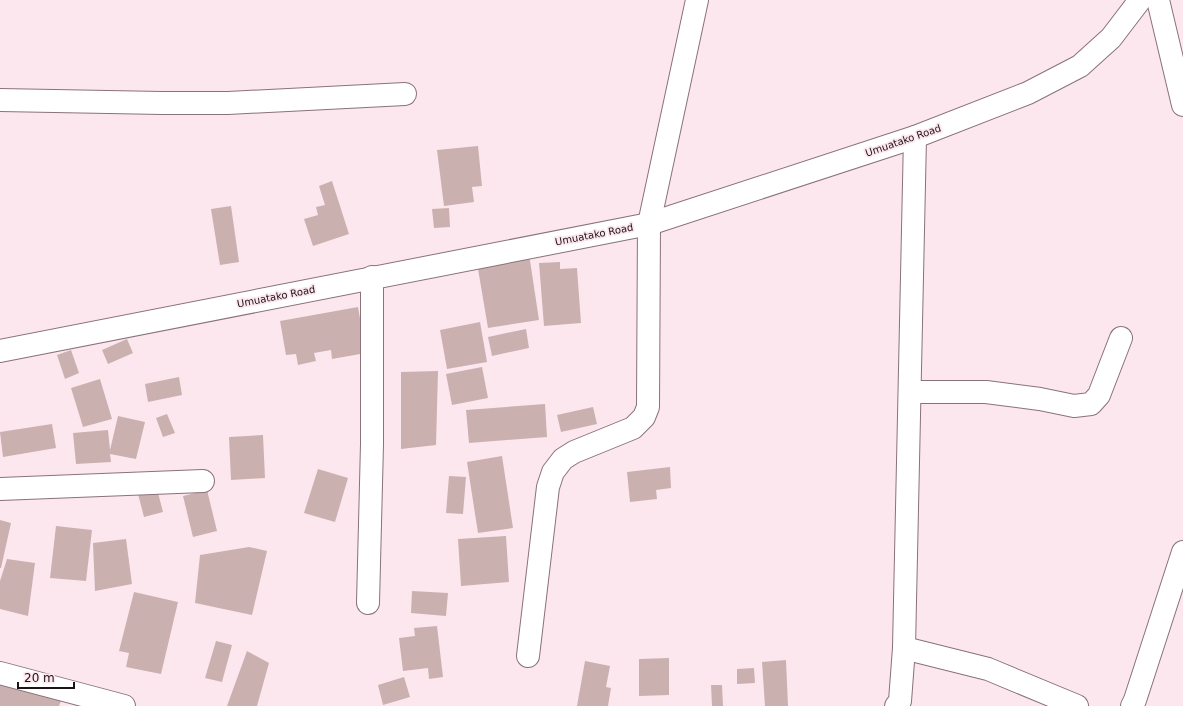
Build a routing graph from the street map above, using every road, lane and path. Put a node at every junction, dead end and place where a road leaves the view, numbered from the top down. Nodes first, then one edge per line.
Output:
1 (697, 0) edge
2 (1140, 0) edge
3 (1158, 0) edge
4 (405, 94) dead end
5 (0, 100) edge
6 (1183, 105) edge
7 (915, 136) junction
8 (649, 224) junction
9 (372, 277) junction
10 (1121, 338) dead end
11 (0, 351) edge
12 (910, 392) junction
13 (203, 481) dead end
14 (0, 489) edge
15 (1183, 552) edge
16 (368, 603) dead end
17 (904, 648) junction
18 (528, 656) dead end
19 (0, 673) edge
20 (124, 706) edge
21 (896, 706) edge
22 (1076, 706) edge
23 (1132, 706) edge

1 - 8 street
2 - 7 street, Umuatako Road
3 - 6 street
4 - 5 street
7 - 8 street, Umuatako Road
7 - 12 street
8 - 9 street, Umuatako Road
8 - 18 street
9 - 11 street, Umuatako Road
9 - 16 street
10 - 12 street
12 - 17 street
13 - 14 street
15 - 23 street
17 - 21 street
17 - 22 street
19 - 20 street

